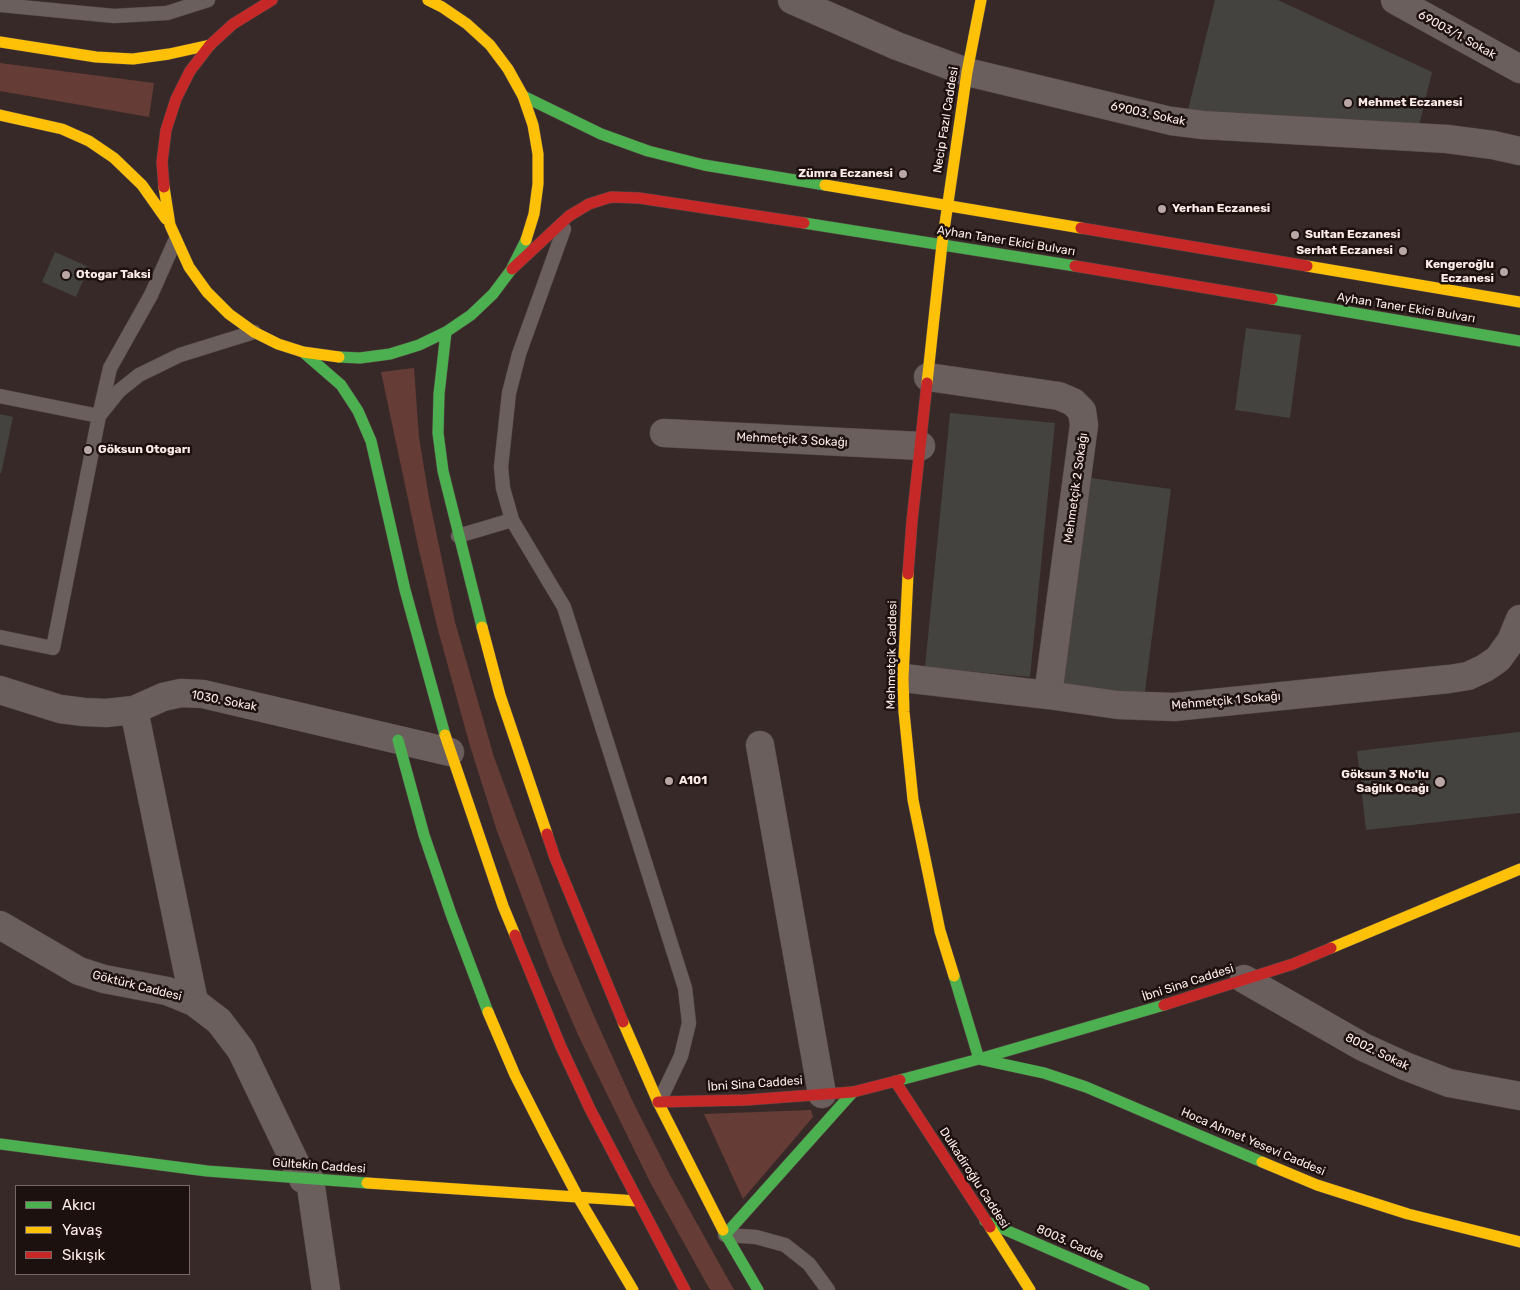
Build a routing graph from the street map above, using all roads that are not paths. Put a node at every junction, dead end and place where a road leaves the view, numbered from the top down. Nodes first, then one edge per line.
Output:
1 (208, 0) edge
2 (272, 0) edge
3 (428, 0) edge
4 (792, 0) edge
5 (981, 0) edge
6 (1395, 0) edge
7 (263, 2) edge
8 (440, 3) edge
9 (0, 5) edge
10 (0, 42) edge
11 (210, 46) junction
12 (1520, 69) edge
13 (967, 72) junction
14 (523, 96) junction
15 (0, 115) edge
16 (1520, 151) edge
17 (947, 206) junction
18 (569, 216) junction
19 (170, 225) junction
20 (176, 240) junction
21 (942, 244) junction
22 (511, 270) junction
23 (1520, 302) edge
24 (254, 332) junction
25 (446, 332) junction
26 (1520, 340) edge
27 (303, 352) junction
28 (928, 377) junction
29 (0, 396) edge
30 (99, 416) junction
31 (664, 433) dead end
32 (920, 446) junction
33 (512, 520) junction
34 (458, 536) junction
35 (1520, 619) edge
36 (0, 638) edge
37 (904, 678) junction
38 (0, 690) edge
39 (1048, 694) junction
40 (134, 710) junction
41 (398, 740) junction
42 (760, 745) dead end
43 (450, 752) junction
44 (1520, 869) edge
45 (0, 925) edge
46 (1244, 979) junction
47 (194, 1002) junction
48 (979, 1059) junction
49 (895, 1081) junction
50 (853, 1092) junction
51 (822, 1094) junction
52 (1520, 1096) edge
53 (658, 1102) junction
54 (0, 1144) edge
55 (306, 1179) junction
56 (578, 1197) junction
57 (637, 1202) junction
58 (985, 1221) junction
59 (725, 1235) junction
60 (1520, 1242) edge
61 (326, 1290) edge
62 (633, 1290) edge
63 (685, 1290) edge
64 (758, 1290) edge
65 (828, 1290) edge
66 (1030, 1290) edge
67 (1144, 1290) edge

1 - 9 lane
2 - 7 main road
3 - 8 main road
4 - 13 street, 69003. Sokak
5 - 13 main road, Necip Fazıl Caddesi
6 - 12 street, 69003/1. Sokak
7 - 11 main road
8 - 14 main road
10 - 11 main road
11 - 19 main road
13 - 16 street, 69003. Sokak
13 - 17 main road, Necip Fazıl Caddesi
14 - 17 main road, Ayhan Taner Ekici Bulvarı
14 - 22 main road
15 - 19 main road
17 - 21 main road, Necip Fazıl Caddesi
17 - 23 main road, Ayhan Taner Ekici Bulvarı
18 - 21 main road, Ayhan Taner Ekici Bulvarı
18 - 22 main road, Ayhan Taner Ekici Bulvarı
18 - 33 lane
19 - 20 main road
20 - 24 main road
20 - 30 lane
21 - 26 main road, Ayhan Taner Ekici Bulvarı
21 - 28 main road, Mehmetçik Caddesi
22 - 25 main road
24 - 27 main road
24 - 30 lane
25 - 27 main road
25 - 34 main road
27 - 43 main road
28 - 32 main road, Mehmetçik Caddesi
28 - 39 street, Mehmetçik 2 Sokağı
29 - 30 lane
30 - 36 lane
31 - 32 street, Mehmetçik 3 Sokağı
32 - 37 main road, Mehmetçik Caddesi
33 - 34 lane
33 - 53 lane
34 - 53 main road
35 - 39 street, Mehmetçik 1 Sokağı
37 - 39 street, Mehmetçik 1 Sokağı
37 - 48 main road, Mehmetçik Caddesi
38 - 40 street, 1030. Sokak
40 - 41 street, 1030. Sokak
40 - 47 street
41 - 43 street, 1030. Sokak
41 - 56 main road
42 - 51 street
43 - 57 main road
44 - 46 main road, İbni Sina Caddesi
45 - 47 street, Göktürk Caddesi
46 - 48 main road, İbni Sina Caddesi
46 - 52 street, 8002. Sokak
47 - 55 street, Göktürk Caddesi
48 - 49 main road, İbni Sina Caddesi
48 - 60 main road, Hoca Ahmet Yesevi Caddesi
49 - 50 main road, İbni Sina Caddesi
49 - 58 main road, Dulkadiroğlu Caddesi
50 - 51 main road, İbni Sina Caddesi
50 - 59 main road
51 - 53 main road, İbni Sina Caddesi
53 - 59 main road
54 - 55 main road, Gültekin Caddesi
55 - 56 main road, Gültekin Caddesi
55 - 61 street, Göktürk Caddesi
56 - 57 main road, Gültekin Caddesi
56 - 62 main road
57 - 63 main road
58 - 66 main road, Dulkadiroğlu Caddesi
58 - 67 main road, 8003. Cadde
59 - 64 main road
59 - 65 lane

